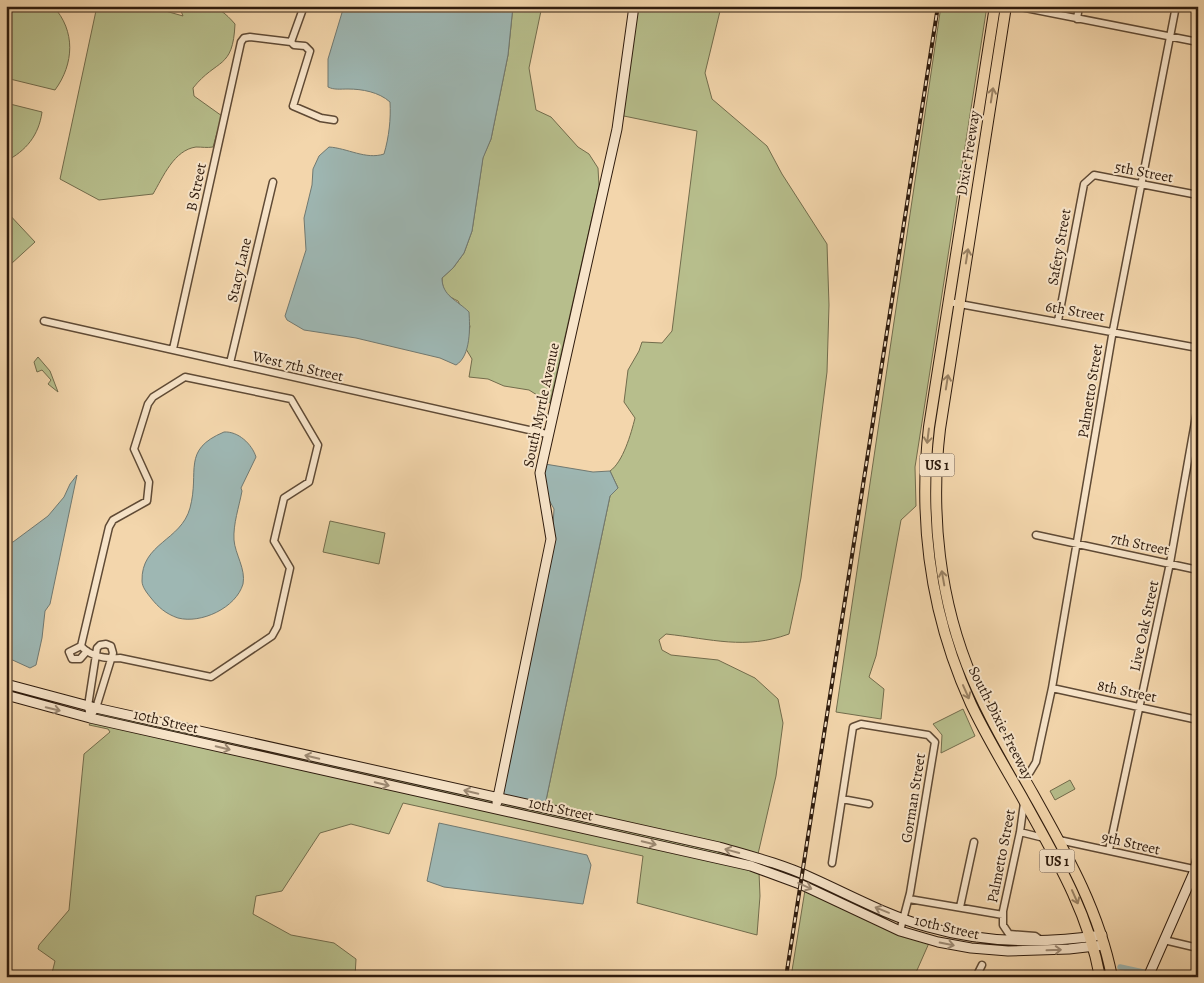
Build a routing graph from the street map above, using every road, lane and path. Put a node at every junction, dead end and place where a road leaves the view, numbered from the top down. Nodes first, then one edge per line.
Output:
1 (304, 6) edge
2 (634, 6) edge
3 (995, 6) edge
4 (1006, 6) edge
5 (1016, 6) edge
6 (1079, 6) edge
7 (1176, 6) edge
8 (1077, 19) junction
9 (1170, 37) junction
10 (291, 42) junction
11 (1198, 42) edge
12 (334, 120) dead end
13 (973, 149) junction
14 (984, 151) junction
15 (1087, 179) joint
16 (273, 182) dead end
17 (1141, 184) junction
18 (1198, 195) edge
19 (949, 302) junction
20 (960, 304) junction
21 (44, 321) dead end
22 (1058, 321) junction
23 (1113, 330) junction
24 (174, 348) junction
25 (1198, 348) edge
26 (230, 363) junction
27 (1198, 405) edge
28 (932, 406) junction
29 (943, 408) junction
30 (547, 434) junction
31 (925, 512) junction
32 (936, 514) junction
33 (1036, 535) dead end
34 (1077, 543) junction
35 (1170, 564) junction
36 (1198, 570) edge
37 (954, 626) junction
38 (943, 630) junction
39 (81, 646) junction
40 (87, 651) junction
41 (97, 656) junction
42 (111, 659) junction
43 (966, 663) junction
44 (956, 667) junction
45 (94, 678) junction
46 (104, 680) junction
47 (6, 684) edge
48 (1052, 688) junction
49 (6, 695) edge
50 (1140, 706) junction
51 (92, 707) junction
52 (90, 718) junction
53 (1198, 720) edge
54 (1002, 762) junction
55 (1024, 776) junction
56 (1014, 783) junction
57 (1033, 794) junction
58 (497, 798) junction
59 (842, 799) junction
60 (1024, 802) junction
61 (869, 804) dead end
62 (495, 809) junction
63 (1020, 832) junction
64 (1044, 838) junction
65 (1059, 840) junction
66 (974, 842) dead end
67 (1109, 850) junction
68 (1198, 856) edge
69 (832, 863) dead end
70 (778, 864) junction
71 (1196, 870) edge
72 (776, 875) junction
73 (826, 885) junction
74 (822, 894) junction
75 (909, 899) junction
76 (960, 907) junction
77 (1003, 915) junction
78 (903, 918) junction
79 (900, 930) junction
80 (1090, 937) junction
81 (1103, 940) junction
82 (1164, 940) junction
83 (1042, 941) junction
84 (1094, 948) junction
85 (1198, 948) edge
86 (982, 965) dead end
87 (976, 977) edge
88 (1100, 977) edge
89 (1112, 977) edge
90 (1148, 977) edge

1 - 10 street
2 - 30 street, South Myrtle Avenue
3 - 13 main road, Dixie Freeway / US 1
14 -> 4 main road, Dixie Freeway / US 1
5 - 8 street
6 - 8 street
7 - 9 street, Palmetto Street
8 - 9 street
9 - 11 street
9 - 17 street, Palmetto Street
10 - 12 street
10 - 24 street, B Street
13 - 14 street
13 - 19 main road, Dixie Freeway / US 1
20 -> 14 main road, Dixie Freeway / US 1
15 - 17 street, 5th Street
15 - 22 street, Safety Street
16 - 26 street, Stacy Lane
17 - 18 street, 5th Street
17 - 23 street, Palmetto Street
19 - 20 street, 6th Street
19 - 28 main road, South Dixie Freeway / US 1
20 - 22 street, 6th Street
29 -> 20 main road, South Dixie Freeway / US 1
21 - 24 street, West 7th Street
22 - 23 street, 6th Street
23 - 25 street, 6th Street
23 - 34 street, Palmetto Street
24 - 26 street, West 7th Street
26 - 30 street, West 7th Street
27 - 35 street, Live Oak Street
28 - 29 street
28 -> 31 main road, South Dixie Freeway / US 1
29 - 32 main road, South Dixie Freeway / US 1
30 - 58 street, South Myrtle Avenue
31 - 32 street
31 - 38 main road, South Dixie Freeway / US 1
37 -> 32 main road, South Dixie Freeway / US 1
33 - 34 street, 7th Street
34 - 35 street, 7th Street
34 - 48 street, Palmetto Street
35 - 36 street, 7th Street
35 - 50 street, Live Oak Street
37 - 38 street
37 - 43 main road, South Dixie Freeway / US 1
38 - 44 main road, South Dixie Freeway / US 1
39 - 40 street
39 - 40 street
39 - 42 street
40 - 41 street
41 - 42 street
41 - 42 street
41 - 45 street
42 - 46 street
43 - 44 street
43 - 55 main road, South Dixie Freeway / US 1
44 -> 54 main road, South Dixie Freeway / US 1
45 - 46 street
45 - 51 street
46 - 51 street
47 - 51 street, 10th Street
48 - 50 street, 8th Street
48 - 55 street, Palmetto Street
49 -> 52 street, 10th Street
50 - 53 street, 8th Street
50 - 67 street, Live Oak Street
51 - 52 street
58 -> 51 street, 10th Street
52 -> 62 street, 10th Street
54 - 55 main road
54 - 56 main road, South Dixie Freeway / US 1
55 - 57 main road, South Dixie Freeway / US 1
56 - 57 main road
56 - 60 main road, South Dixie Freeway / US 1
57 - 65 main road, South Dixie Freeway / US 1
58 - 62 street, South Myrtle Avenue
70 -> 58 street, 10th Street
59 - 61 street
59 - 69 street, Gorman Street
59 - 75 street, Gorman Street
60 - 63 street, Palmetto Street
60 - 64 main road, South Dixie Freeway / US 1
62 -> 72 street, 10th Street
63 - 64 street
63 - 77 street, Palmetto Street
64 -> 80 main road, South Dixie Freeway / US 1
65 - 67 street, 9th Street
65 - 81 main road, South Dixie Freeway / US 1
66 - 76 street
67 - 71 street, 9th Street
68 - 71 street
70 - 72 street
70 - 73 street, 10th Street
71 - 82 street
72 -> 74 street, 10th Street
73 - 74 street
78 -> 73 street, 10th Street
74 - 79 street, 10th Street
75 - 76 street, 10th Street
75 - 78 street, Gorman Street
76 - 77 street, 10th Street
77 - 83 street
78 - 79 street, Gorman Street
78 - 83 street, 10th Street
79 -> 84 street, 10th Street
80 - 81 street, 10th Street
80 - 83 street, 10th Street
80 - 84 main road, South Dixie Freeway / US 1
81 - 84 street, 10th Street
81 - 89 main road, South Dixie Freeway / US 1
82 - 85 street
82 - 90 street
84 - 88 main road, South Dixie Freeway / US 1
86 - 87 street

